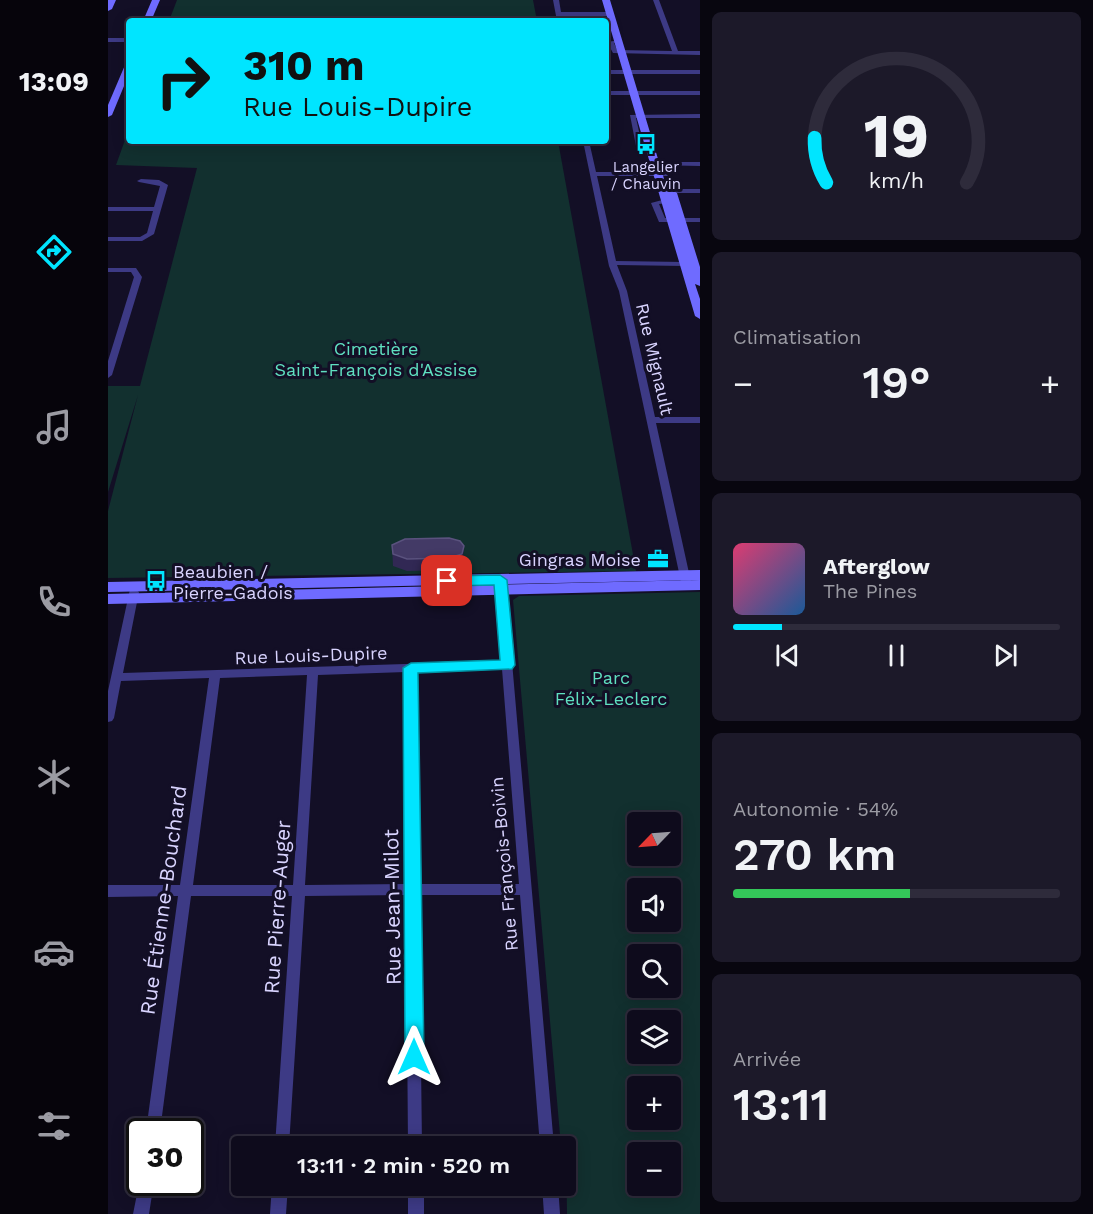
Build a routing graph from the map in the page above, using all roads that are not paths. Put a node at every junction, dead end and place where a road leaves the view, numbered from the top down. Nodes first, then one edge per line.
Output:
1 (112, 0) edge
2 (156, 0) edge
3 (556, 0) edge
4 (606, 0) edge
5 (614, 0) edge
6 (657, 0) edge
7 (108, 9) edge
8 (559, 14) junction
9 (610, 14) junction
10 (148, 18) edge
11 (560, 18) edge
12 (610, 24) edge
13 (108, 40) edge
14 (126, 40) edge
15 (626, 52) junction
16 (676, 52) junction
17 (700, 53) edge
18 (126, 71) edge
19 (609, 72) edge
20 (632, 72) junction
21 (700, 72) edge
22 (609, 93) edge
23 (638, 93) junction
24 (700, 93) edge
25 (108, 115) edge
26 (645, 115) junction
27 (700, 116) edge
28 (587, 144) edge
29 (659, 164) junction
30 (700, 164) edge
31 (594, 174) junction
32 (662, 174) junction
33 (141, 181) dead end
34 (667, 191) junction
35 (700, 191) edge
36 (108, 209) edge
37 (157, 209) junction
38 (681, 220) junction
39 (700, 220) edge
40 (671, 221) junction
41 (108, 239) edge
42 (612, 261) junction
43 (692, 261) edge
44 (108, 270) edge
45 (700, 282) edge
46 (699, 309) edge
47 (108, 341) edge
48 (118, 341) junction
49 (108, 375) edge
50 (652, 420) junction
51 (700, 420) edge
52 (700, 575) edge
53 (690, 582) edge
54 (501, 585) junction
55 (108, 587) edge
56 (134, 592) junction
57 (108, 599) edge
58 (507, 665) junction
59 (411, 668) junction
60 (313, 671) junction
61 (215, 674) junction
62 (116, 677) junction
63 (108, 718) edge
64 (413, 889) junction
65 (526, 889) junction
66 (299, 890) junction
67 (108, 891) edge
68 (186, 891) junction
69 (155, 1118) edge
70 (283, 1136) edge
71 (415, 1136) edge
72 (546, 1136) edge
73 (144, 1196) edge
74 (279, 1196) edge
75 (416, 1196) edge
76 (551, 1196) edge
77 (141, 1214) edge
78 (278, 1214) edge
79 (416, 1214) edge
80 (552, 1214) edge

1 - 7 main road
2 - 10 main road
3 - 8 street
4 - 9 main road
5 - 15 main road
6 - 16 street
8 - 9 street
8 - 11 street
9 - 12 main road
12 - 15 main road
13 - 14 street
15 - 16 street
15 - 20 main road
16 - 17 street
18 - 25 main road
19 - 20 street
20 - 21 street
20 - 23 main road
22 - 23 street
23 - 24 street
23 - 26 main road
26 - 27 street
26 - 29 main road
26 - 29 main road
28 - 31 street, Rue Mignault
29 - 30 street
29 - 32 main road
31 - 32 street
31 - 42 street, Rue Mignault
32 - 34 main road
33 - 37 street
34 - 35 street
34 - 38 main road
34 - 40 main road
36 - 37 street
37 - 41 street
38 - 39 street
38 - 40 street
38 - 43 main road
40 - 43 main road
42 - 43 street
42 - 50 street, Rue Mignault
43 - 45 main road
43 - 46 main road
44 - 48 street
47 - 48 street
48 - 49 street
50 - 51 street
50 - 53 street, Rue Mignault
52 - 53 main road
53 - 54 main road
54 - 56 main road
54 - 58 street, Rue François-Boivin
55 - 56 main road
56 - 57 main road
56 - 62 street
58 - 59 street, Rue Louis-Dupire
58 - 65 street, Rue François-Boivin
59 - 60 street, Rue Louis-Dupire
59 - 64 street, Rue Jean-Milot
60 - 61 street, Rue Louis-Dupire
60 - 66 street, Rue Pierre-Auger
61 - 62 street, Rue Louis-Dupire
61 - 68 street, Rue Étienne-Bouchard
62 - 63 street
64 - 65 street
64 - 66 street
64 - 71 street, Rue Jean-Milot
65 - 72 street, Rue François-Boivin
66 - 68 street
66 - 70 street, Rue Pierre-Auger
67 - 68 street
68 - 69 street, Rue Étienne-Bouchard
73 - 77 street
74 - 78 street
75 - 79 street
76 - 80 street

